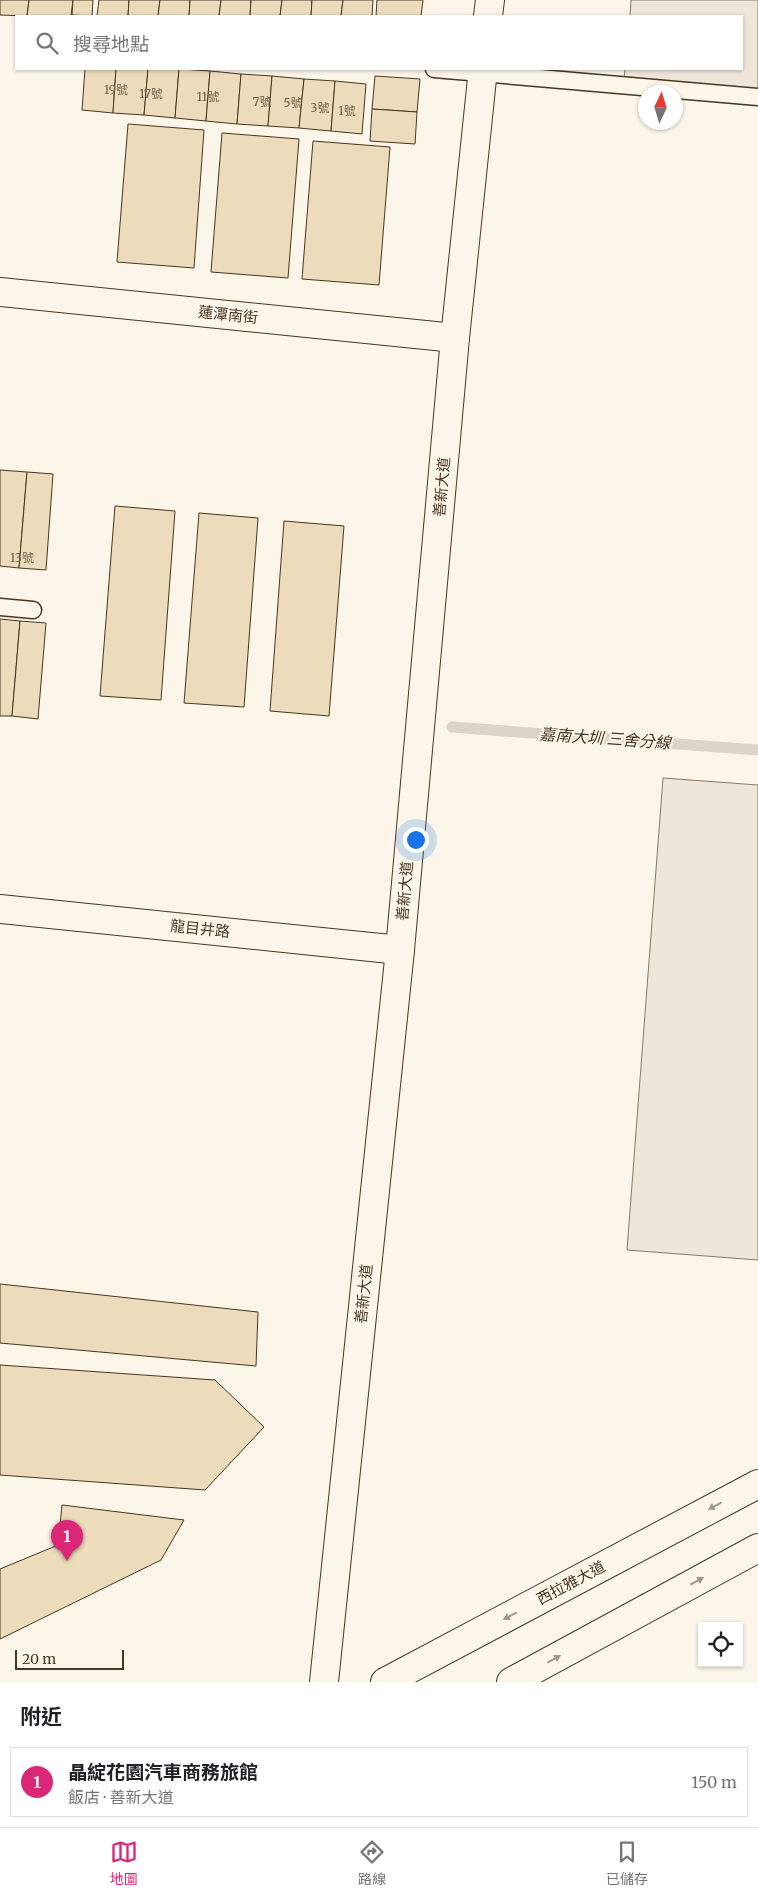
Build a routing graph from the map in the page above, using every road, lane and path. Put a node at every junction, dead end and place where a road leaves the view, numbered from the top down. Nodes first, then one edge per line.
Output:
1 (490, 0) edge
2 (488, 15) edge
3 (458, 70) edge
4 (483, 71) edge
5 (758, 97) edge
6 (0, 292) edge
7 (455, 338) junction
8 (0, 607) edge
9 (33, 610) dead end
10 (0, 909) edge
11 (400, 950) junction
12 (758, 1484) edge
13 (758, 1548) edge
14 (324, 1682) edge
15 (385, 1682) edge
16 (511, 1682) edge

1 - 2 street
3 - 4 lane
4 - 5 lane
4 - 7 street, 善新大道
6 - 7 street, 蓮潭南街
7 - 11 street, 善新大道
8 - 9 lane
10 - 11 street, 龍目井路
11 - 14 street, 善新大道
12 -> 15 street, 西拉雅大道
16 -> 13 street

